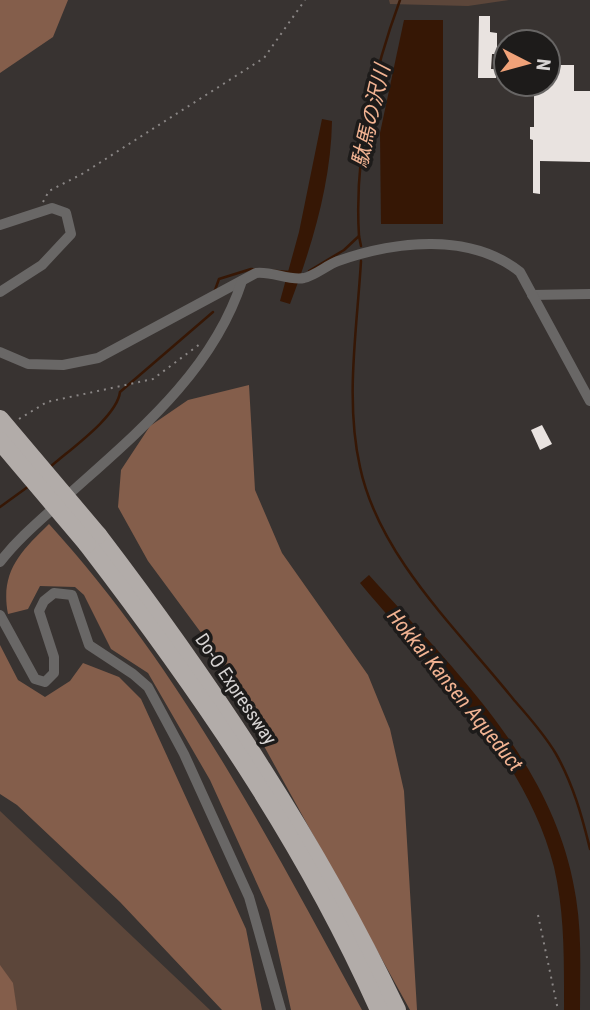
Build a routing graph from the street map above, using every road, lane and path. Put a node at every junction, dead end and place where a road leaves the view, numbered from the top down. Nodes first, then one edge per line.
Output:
1 (305, 0) edge
2 (37, 212) junction
3 (0, 225) edge
4 (242, 280) junction
5 (0, 292) edge
6 (590, 294) edge
7 (531, 295) junction
8 (201, 343) dead end
9 (0, 352) edge
10 (590, 401) edge
11 (5, 422) edge
12 (0, 441) edge
13 (92, 540) junction
14 (0, 562) edge
15 (0, 615) edge
16 (538, 915) dead end
17 (391, 1009) edge
18 (281, 1010) edge
19 (558, 1010) edge

1 - 2 path
2 - 3 street
2 - 5 street
4 - 7 street
4 - 9 street
4 - 14 street
6 - 7 street
7 - 10 street
8 - 11 path
11 - 13 highway, Do-O Expressway, bridge
12 - 13 highway, Do-O Expressway, bridge
13 - 17 highway, Do-O Expressway
15 - 18 street
16 - 19 path

